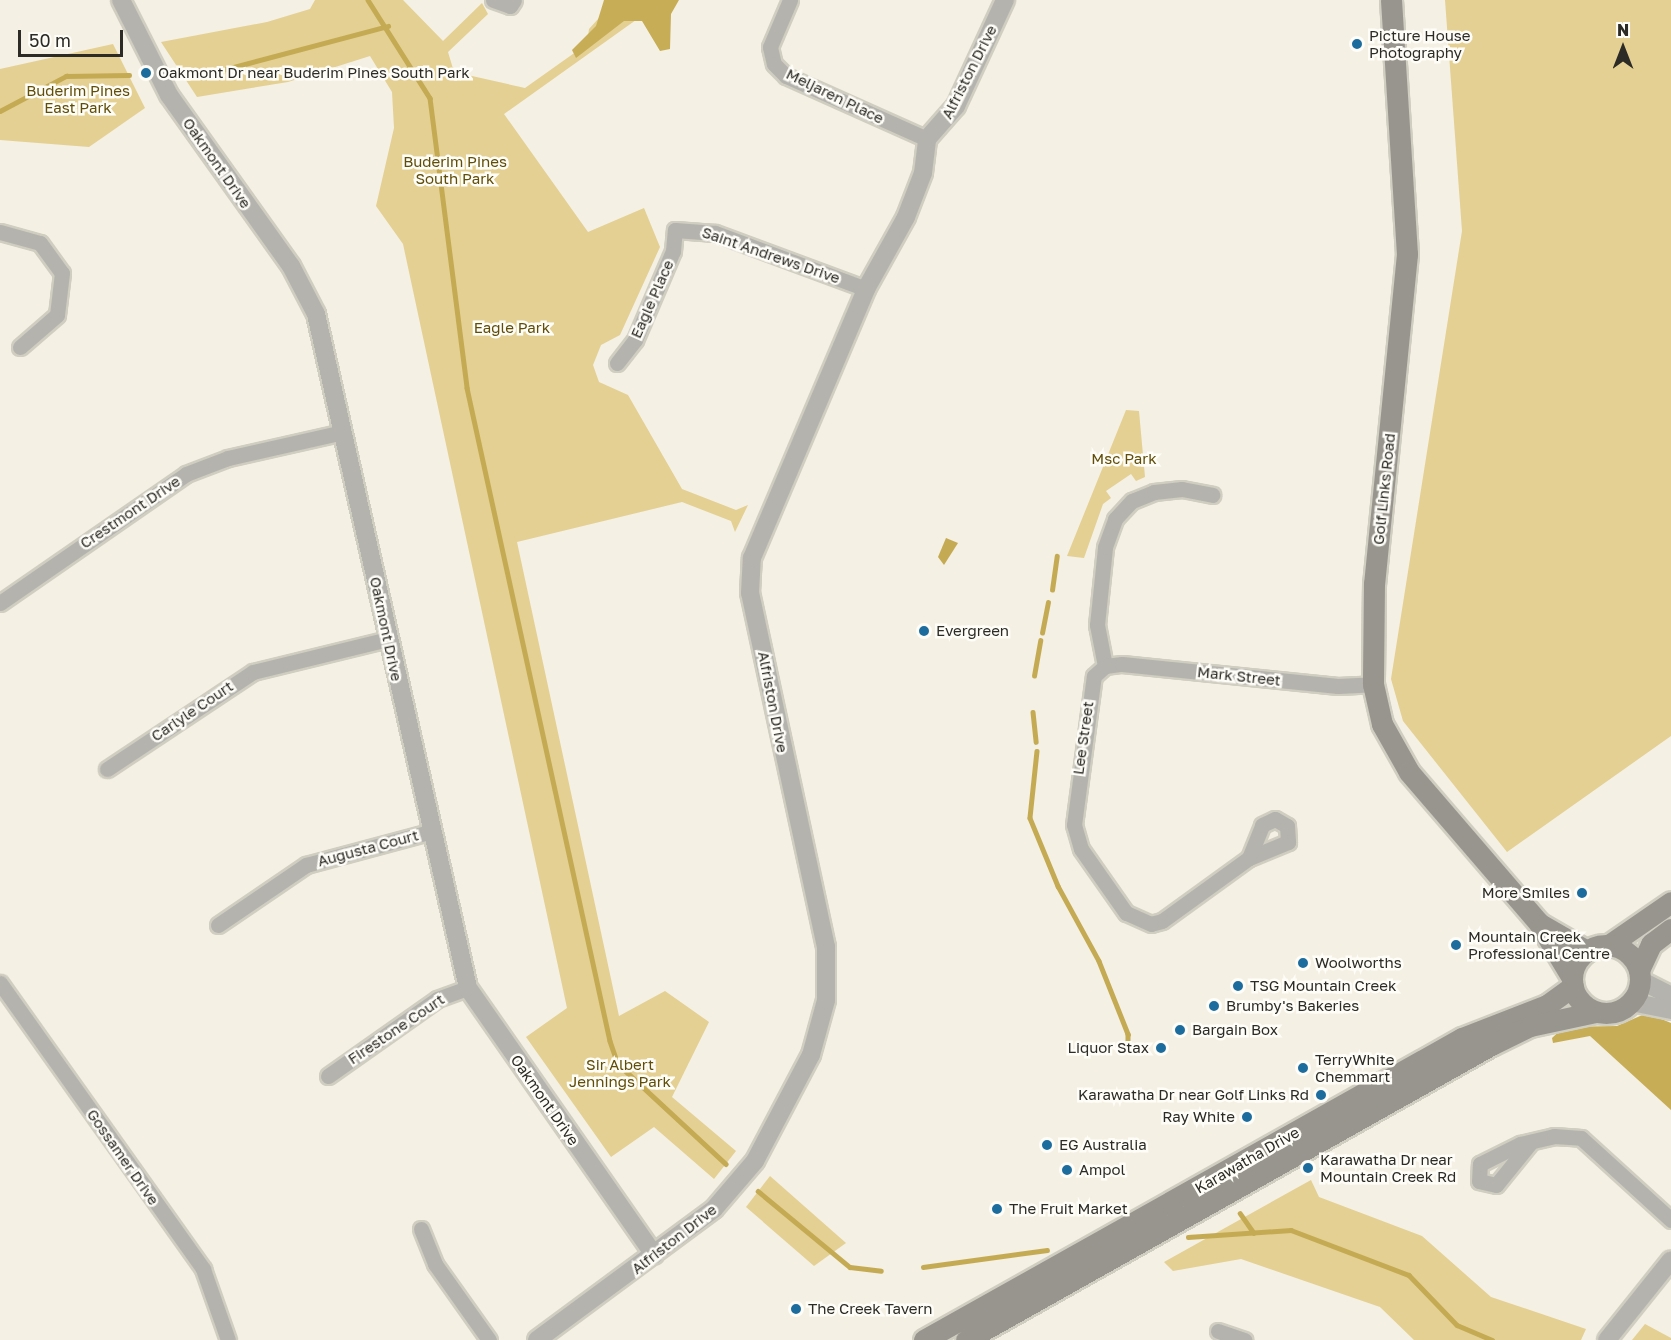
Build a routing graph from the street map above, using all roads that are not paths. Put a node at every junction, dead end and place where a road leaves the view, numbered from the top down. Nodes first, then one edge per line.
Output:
1 (121, 0) edge
2 (493, 0) edge
3 (514, 0) edge
4 (790, 0) edge
5 (1005, 0) edge
6 (1391, 0) edge
7 (927, 139) junction
8 (675, 230) joint
9 (0, 232) edge
10 (866, 289) junction
11 (20, 347) dead end
12 (617, 363) dead end
13 (343, 432) junction
14 (1212, 495) dead end
15 (0, 603) edge
16 (388, 639) junction
17 (1105, 666) junction
18 (1373, 684) junction
19 (107, 769) dead end
20 (429, 832) junction
21 (1249, 858) dead end
22 (1671, 902) edge
23 (1539, 923) junction
24 (218, 925) dead end
25 (1671, 928) edge
26 (1610, 945) junction
27 (1587, 951) junction
28 (1640, 975) junction
29 (1572, 982) junction
30 (0, 983) edge
31 (468, 988) junction
32 (1671, 996) edge
33 (1631, 1002) junction
34 (1671, 1010) edge
35 (1596, 1012) junction
36 (328, 1076) dead end
37 (1531, 1142) dead end
38 (1671, 1220) edge
39 (421, 1229) dead end
40 (654, 1256) junction
41 (1671, 1260) edge
42 (1218, 1331) dead end
43 (228, 1340) edge
44 (489, 1340) edge
45 (537, 1340) edge
46 (924, 1340) edge
47 (966, 1340) edge
48 (1244, 1340) edge
49 (1606, 1340) edge

1 - 13 street, Oakmont Drive
2 - 3 street
4 - 7 street, Meljaren Place
5 - 7 street, Alfriston Drive
6 - 18 main road, Golf Links Road
7 - 10 street, Alfriston Drive
8 - 10 street, Saint Andrews Drive
8 - 12 street, Eagle Place
9 - 11 street
10 - 40 street, Alfriston Drive
13 - 15 street, Crestmont Drive
13 - 16 street, Oakmont Drive
14 - 17 street
16 - 19 street, Carlyle Court
16 - 20 street, Oakmont Drive
17 - 18 street, Mark Street
17 - 21 street, Lee Street
18 - 23 main road, Golf Links Road
20 - 24 street, Augusta Court
20 - 31 street, Oakmont Drive
22 - 26 main road
23 - 27 main road, Golf Links Road
23 - 29 main road, Golf Links Road
25 - 28 main road
26 - 27 main road
26 - 28 main road
27 - 29 main road
28 - 32 street
28 - 33 main road
29 - 35 main road
29 - 46 main road, Karawatha Drive
30 - 43 street, Gossamer Drive
31 - 36 street, Firestone Court
31 - 40 street, Oakmont Drive
33 - 34 street
33 - 35 main road
35 - 47 main road, Karawatha Drive
37 - 38 street
39 - 44 street
40 - 45 street, Alfriston Drive
41 - 49 street
42 - 48 street

